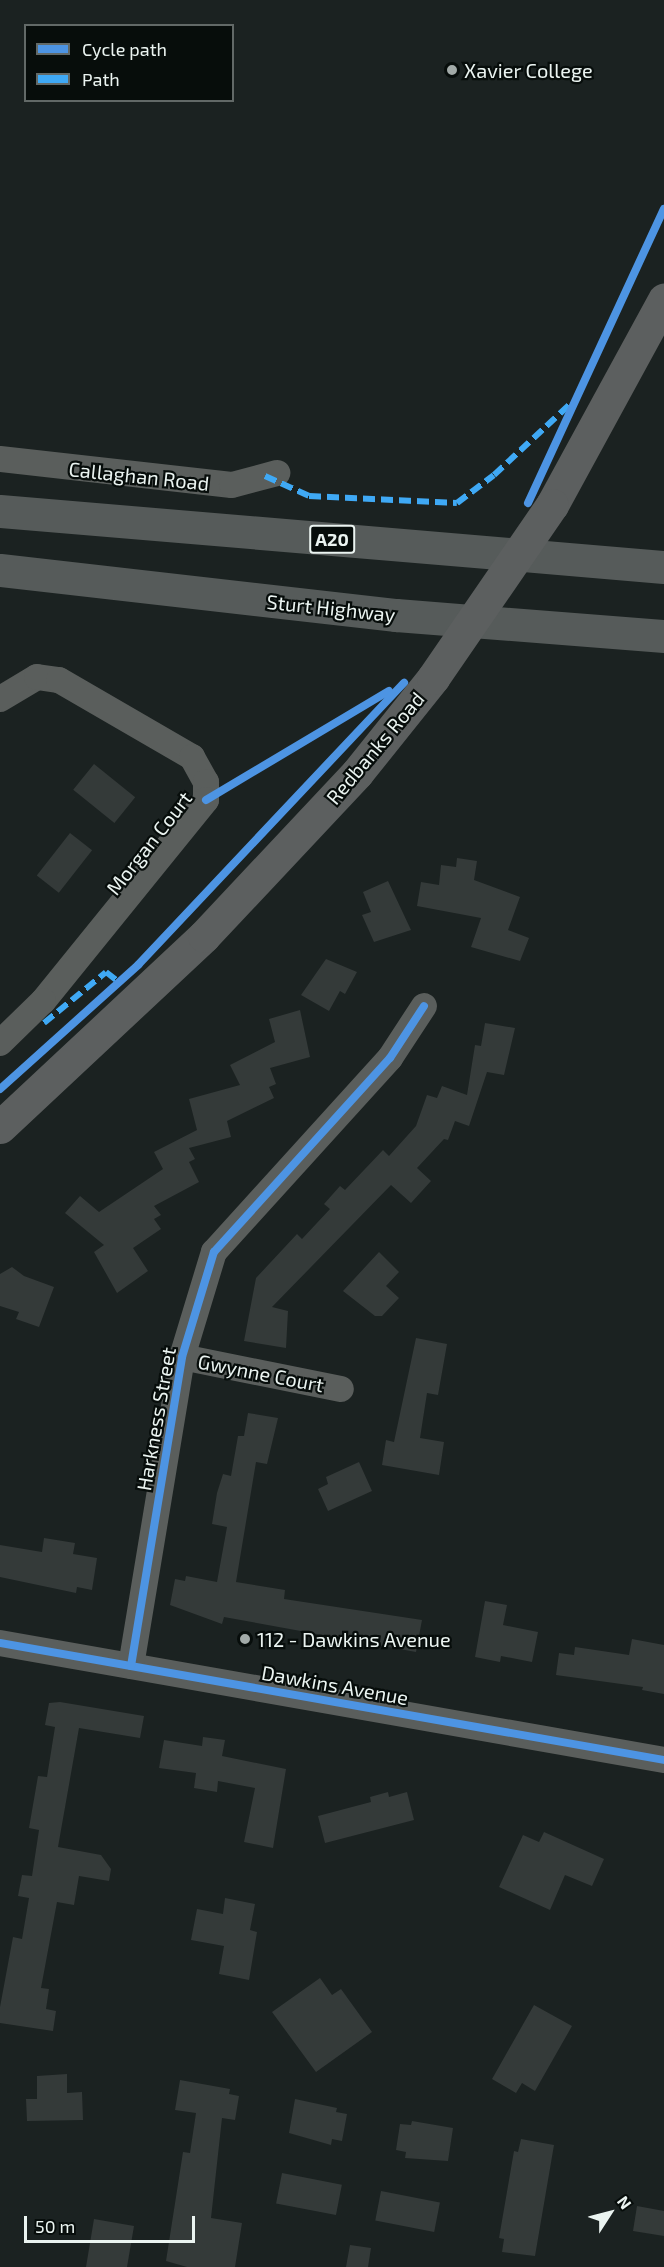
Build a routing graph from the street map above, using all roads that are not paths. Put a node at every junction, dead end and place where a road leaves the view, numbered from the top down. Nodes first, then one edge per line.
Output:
1 (664, 300) edge
2 (0, 459) edge
3 (277, 473) dead end
4 (0, 511) edge
5 (664, 567) edge
6 (0, 570) edge
7 (664, 636) edge
8 (0, 699) edge
9 (424, 1006) dead end
10 (0, 1043) edge
11 (0, 1127) edge
12 (182, 1357) junction
13 (341, 1389) dead end
14 (0, 1643) edge
15 (131, 1666) junction
16 (664, 1760) edge

1 - 11 main road, Redbanks Road, bridge
2 - 3 street, Callaghan Road
4 - 5 highway, A20
6 - 7 highway, Sturt Highway
8 - 10 street, Morgan Court
9 - 12 street, Harkness Street
12 - 13 street, Gwynne Court
12 - 15 street, Harkness Street
14 - 15 street, Dawkins Avenue
15 - 16 street, Dawkins Avenue

